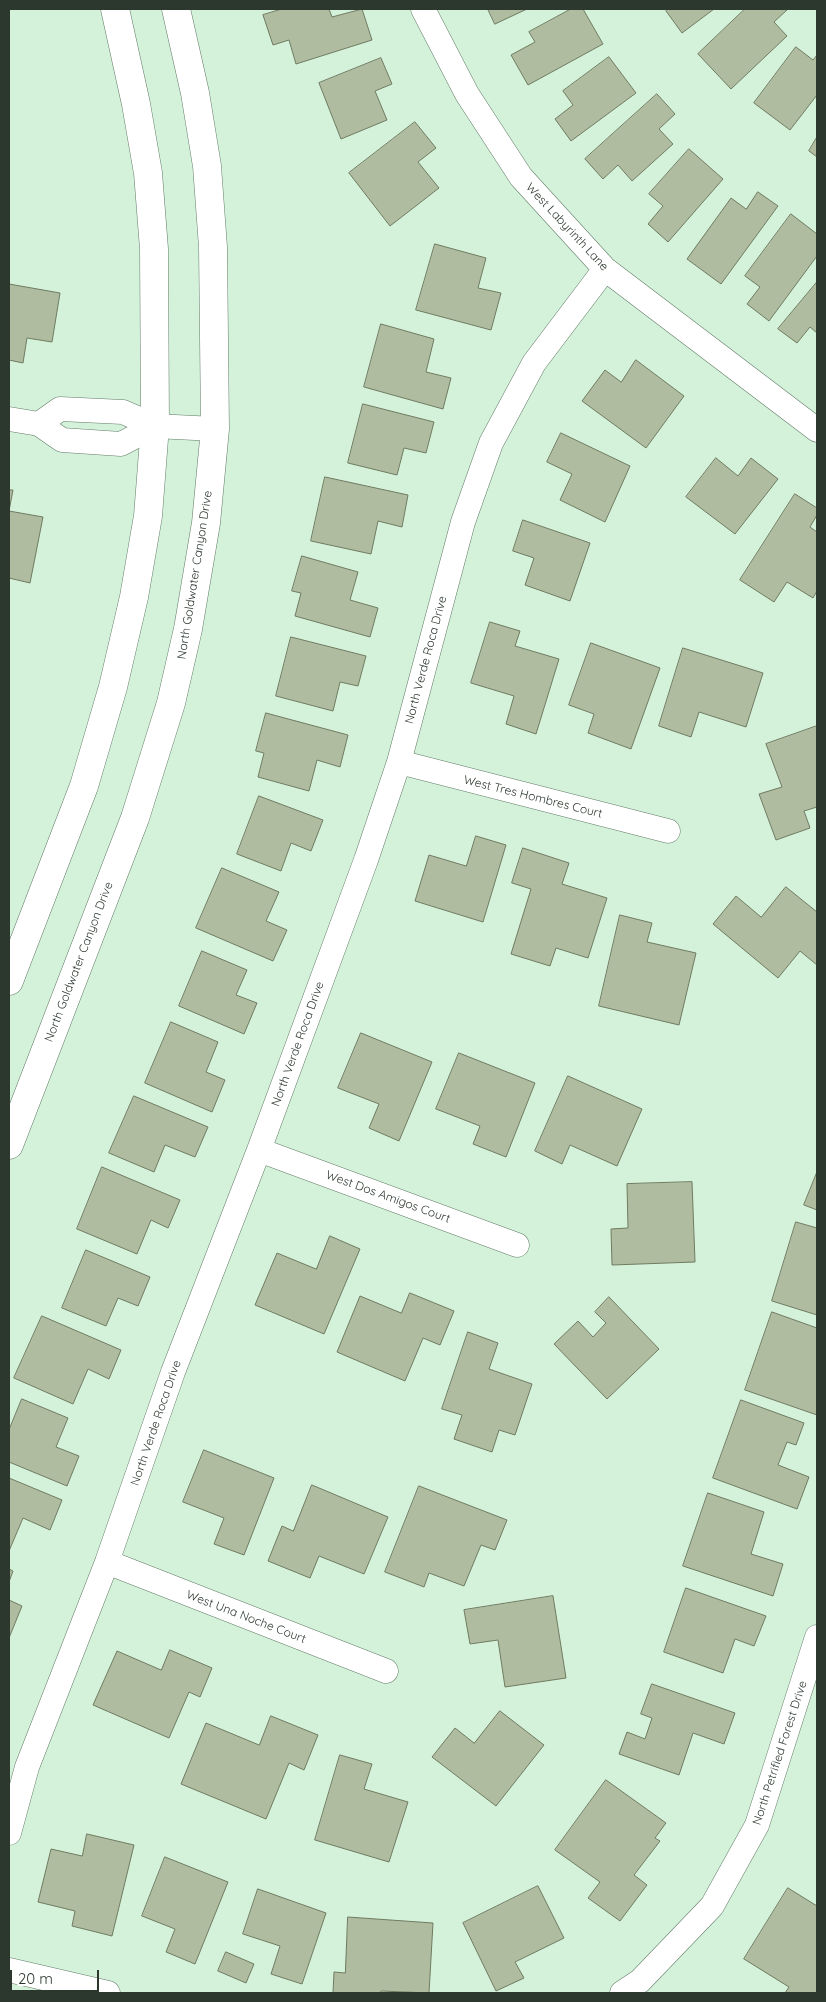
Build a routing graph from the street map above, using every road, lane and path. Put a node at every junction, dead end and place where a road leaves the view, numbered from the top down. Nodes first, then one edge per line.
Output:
1 (115, 9) edge
2 (176, 9) edge
3 (423, 9) edge
4 (605, 269) junction
5 (9, 420) edge
6 (39, 424) junction
7 (155, 426) junction
8 (215, 428) junction
9 (817, 430) edge
10 (399, 762) junction
11 (668, 831) dead end
12 (9, 981) edge
13 (9, 1145) edge
14 (259, 1150) junction
15 (517, 1245) dead end
16 (107, 1562) junction
17 (817, 1637) edge
18 (386, 1671) dead end
19 (9, 1833) edge
20 (9, 1970) edge
21 (631, 1987) edge
22 (108, 1993) edge

1 - 7 street
2 - 8 street, North Goldwater Canyon Drive
3 - 4 street, West Labyrinth Lane
4 - 9 street, West Labyrinth Lane
4 - 10 street, North Verde Roca Drive
5 - 6 street
6 - 7 street
6 - 7 street
7 - 8 street
7 - 12 street
8 - 13 street, North Goldwater Canyon Drive
10 - 11 street, West Tres Hombres Court
10 - 14 street, North Verde Roca Drive
14 - 15 street, West Dos Amigos Court
14 - 16 street, North Verde Roca Drive
16 - 18 street, West Una Noche Court
16 - 19 street, North Verde Roca Drive
17 - 21 street, North Petrified Forest Drive
20 - 22 street

